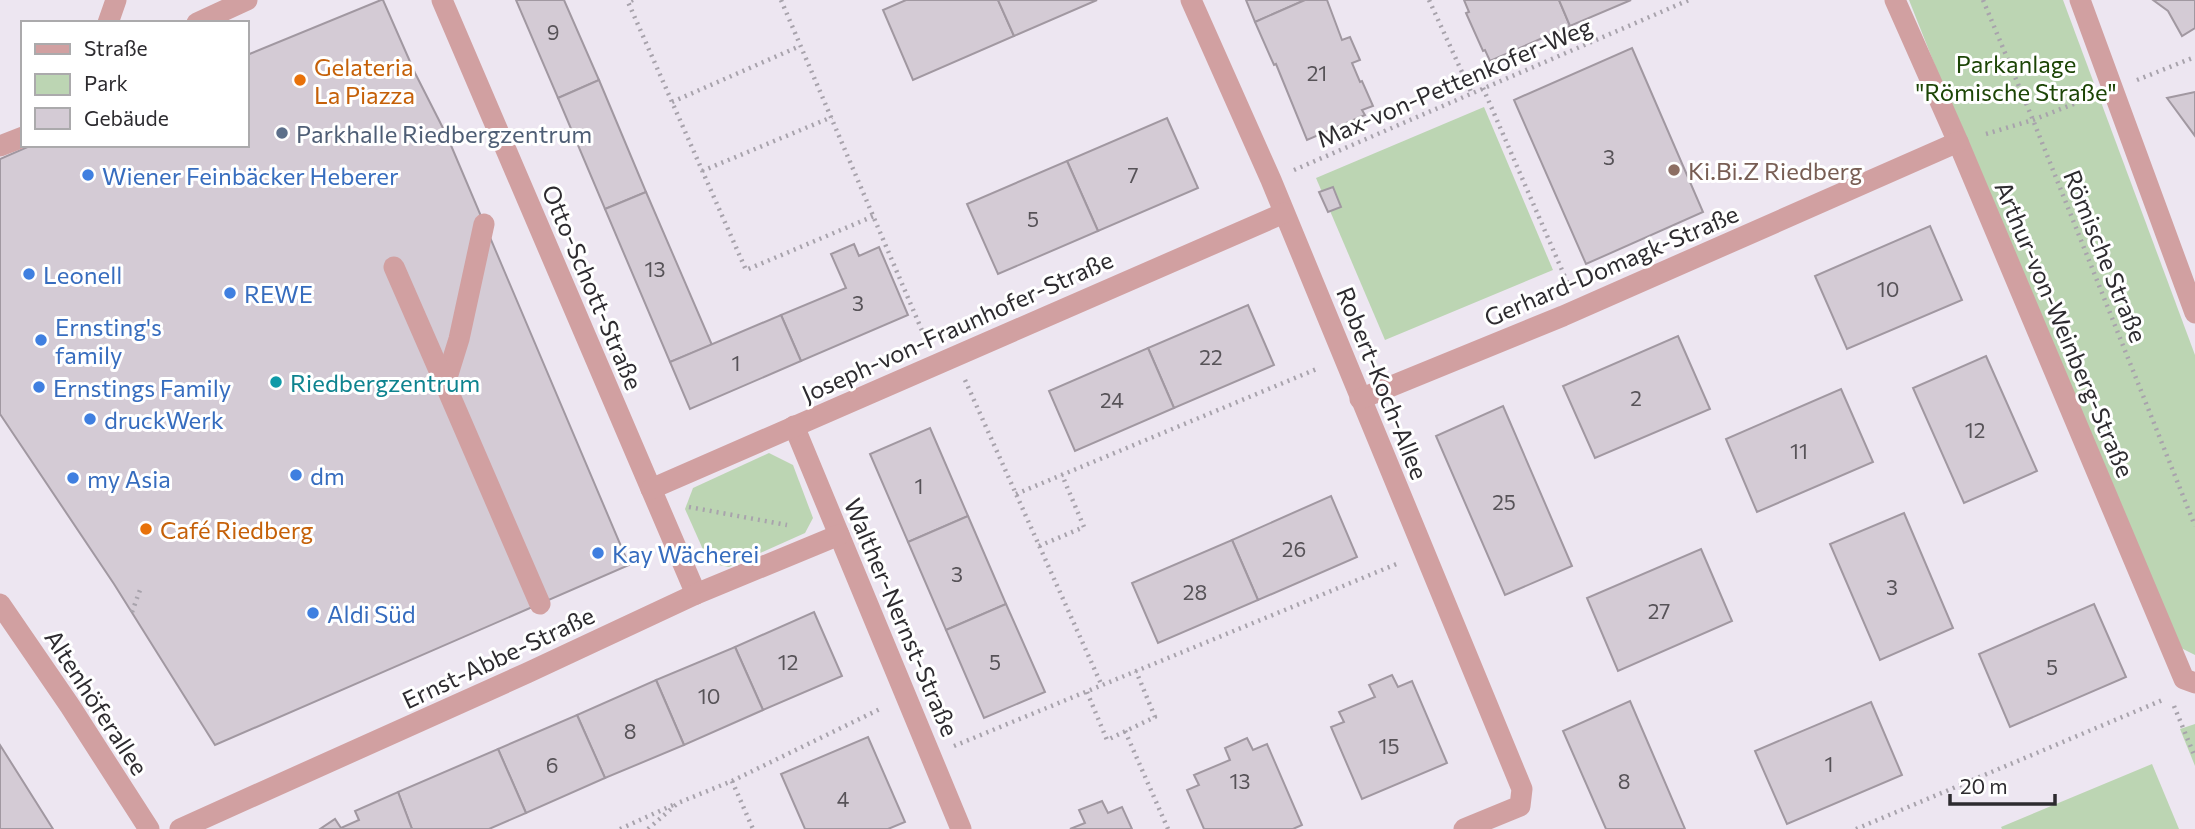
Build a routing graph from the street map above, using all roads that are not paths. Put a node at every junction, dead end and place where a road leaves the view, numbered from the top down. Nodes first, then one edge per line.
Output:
1 (116, 0) edge
2 (247, 0) edge
3 (442, 0) edge
4 (1191, 0) edge
5 (1895, 0) edge
6 (2080, 0) edge
7 (109, 21) edge
8 (201, 21) edge
9 (21, 137) edge
10 (1958, 142) junction
11 (0, 146) edge
12 (1284, 213) junction
13 (484, 224) dead end
14 (394, 267) dead end
15 (2195, 313) edge
16 (445, 384) junction
17 (1360, 398) junction
18 (794, 426) junction
19 (654, 495) junction
20 (839, 535) junction
21 (696, 594) junction
22 (0, 604) edge
23 (540, 604) dead end
24 (2189, 681) edge
25 (149, 829) edge
26 (180, 829) edge
27 (961, 829) edge
28 (1464, 829) edge

1 - 7 street
2 - 8 street
3 - 19 street, Otto-Schott-Straße
4 - 12 street, Robert-Koch-Allee
5 - 10 street, Arthur-von-Weinberg-Straße
6 - 15 street
9 - 11 street
10 - 17 street, Gerhard-Domagk-Straße
10 - 24 street, Arthur-von-Weinberg-Straße
12 - 17 street, Robert-Koch-Allee
12 - 18 street, Joseph-von-Fraunhofer-Straße
13 - 16 street
14 - 16 street
16 - 23 street
17 - 28 street, Robert-Koch-Allee
18 - 19 street, Joseph-von-Fraunhofer-Straße
18 - 20 street, Walther-Nernst-Straße
19 - 21 street, Otto-Schott-Straße
20 - 21 street, Ernst-Abbe-Straße
20 - 27 street, Walther-Nernst-Straße
21 - 26 street, Ernst-Abbe-Straße
22 - 25 street, Altenhöferallee

